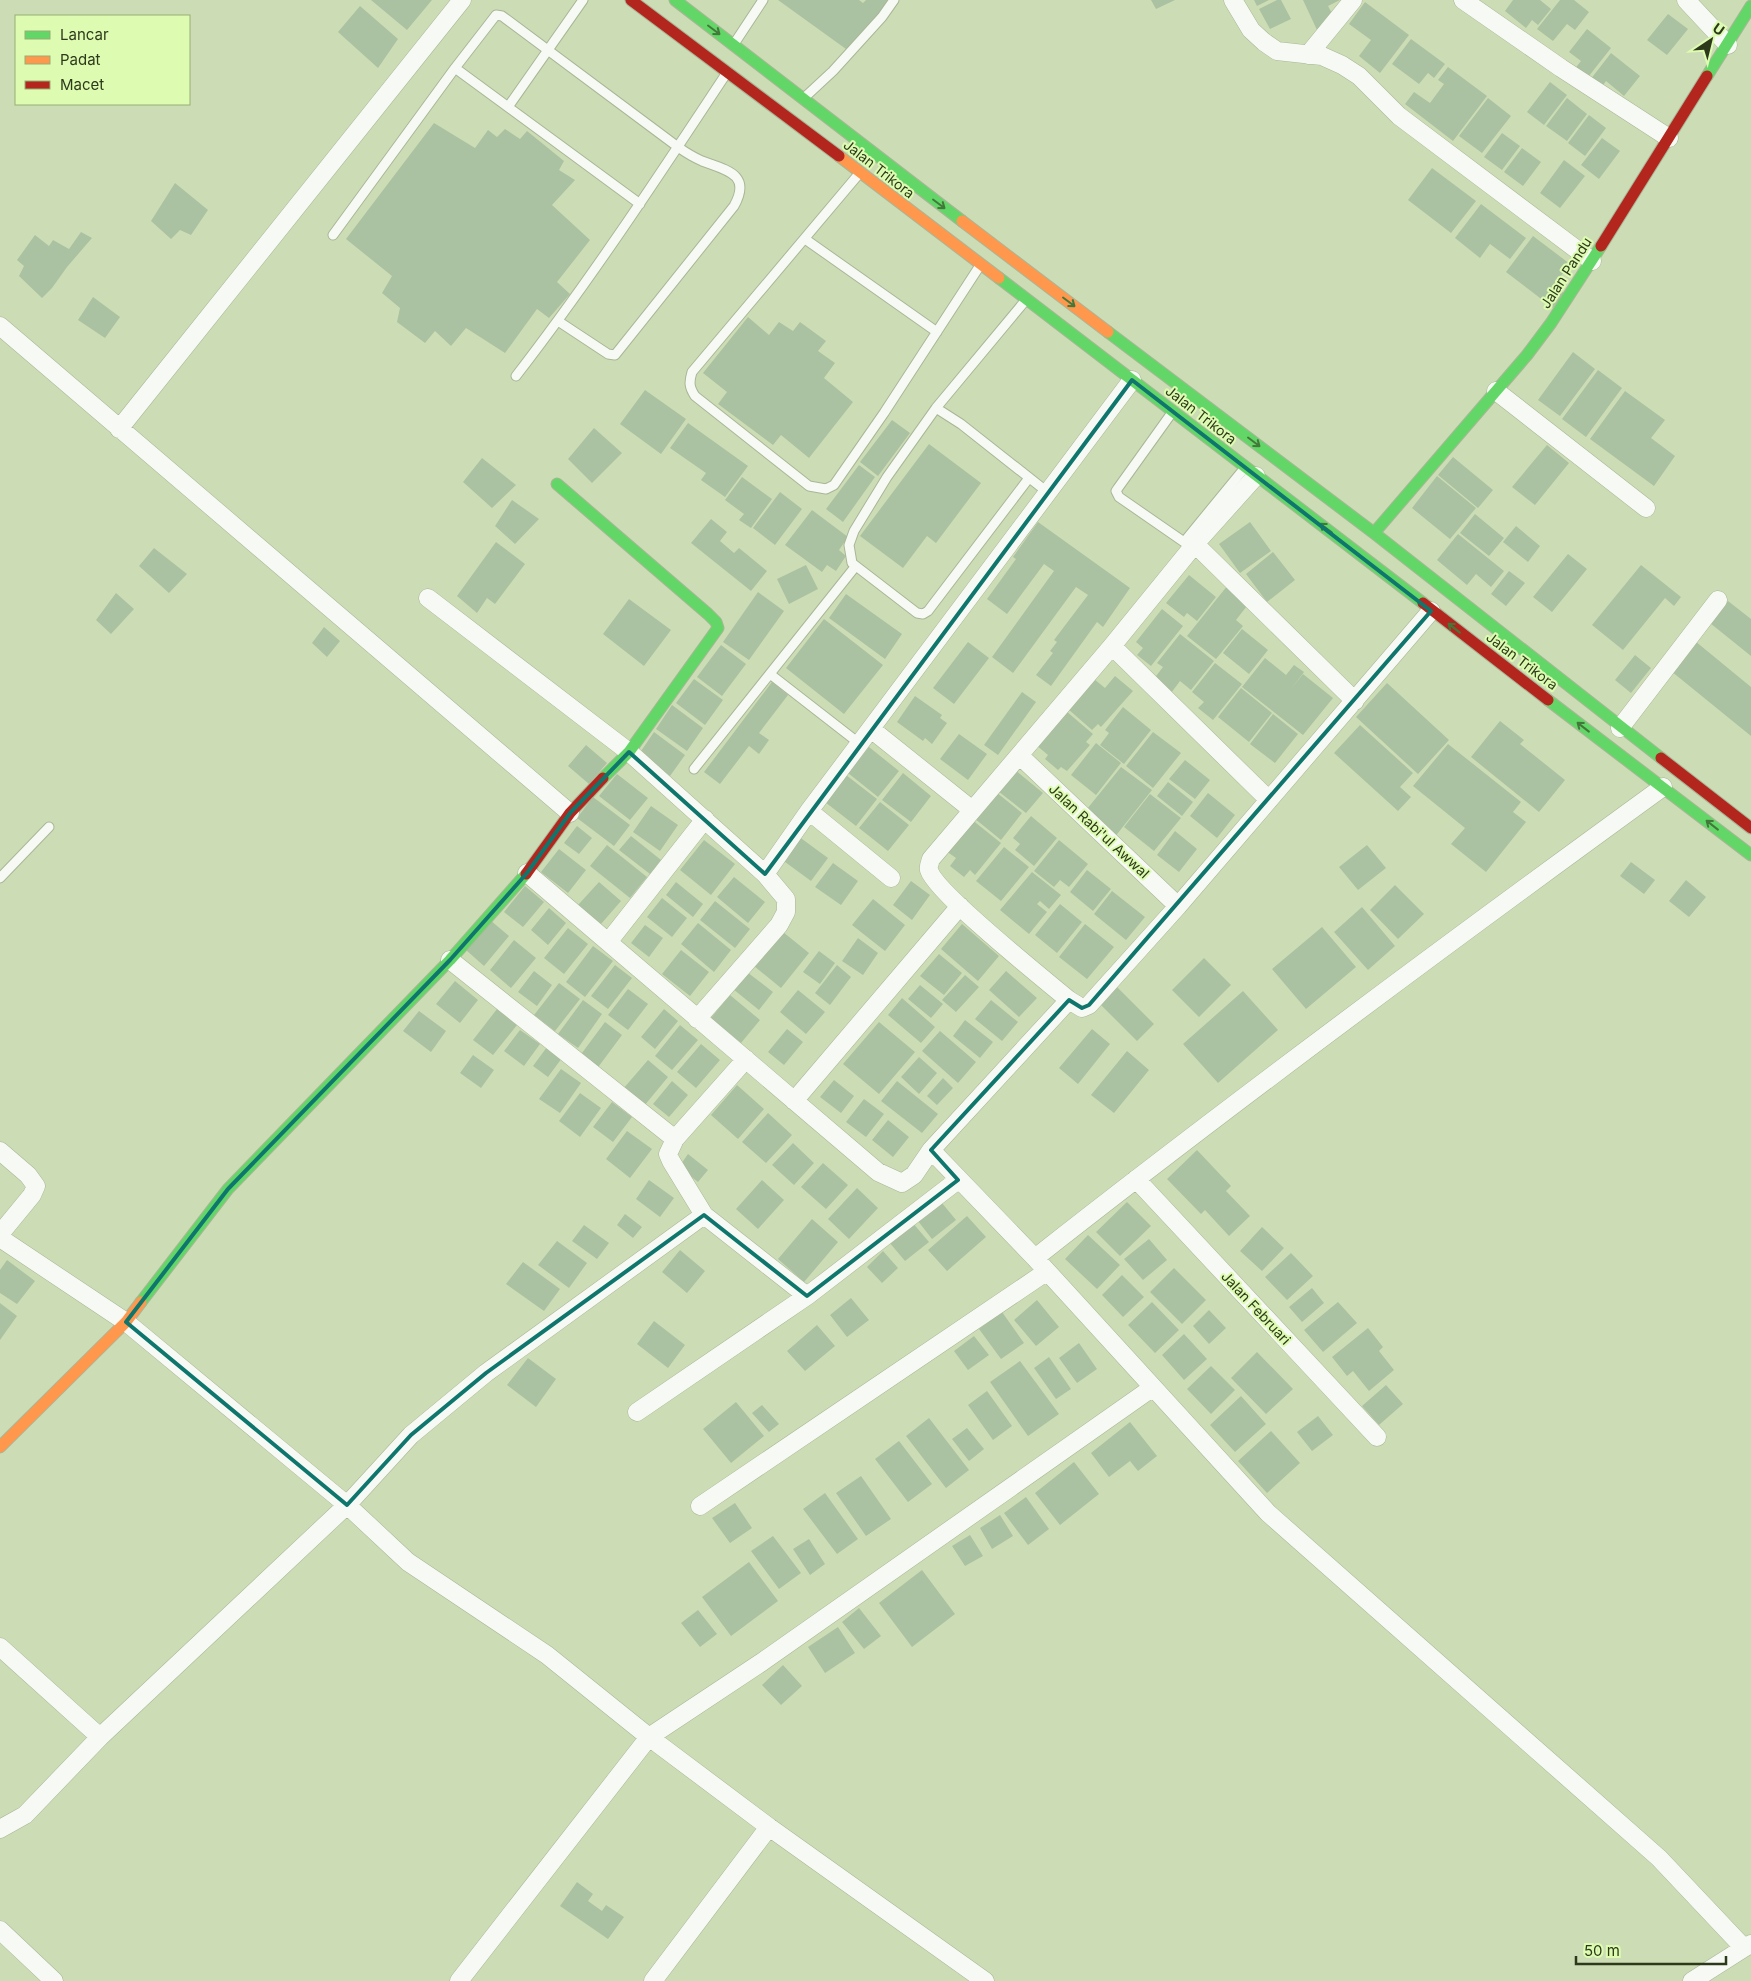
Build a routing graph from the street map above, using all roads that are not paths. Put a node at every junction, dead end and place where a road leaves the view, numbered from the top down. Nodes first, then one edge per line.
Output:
1 (462, 0) edge
2 (583, 0) edge
3 (631, 0) edge
4 (675, 0) edge
5 (894, 0) edge
6 (1233, 0) edge
7 (1353, 0) edge
8 (1463, 0) edge
9 (1686, 0) edge
10 (760, 1) edge
11 (1751, 6) edge
12 (734, 45) junction
13 (1728, 45) junction
14 (548, 50) junction
15 (1308, 55) junction
16 (454, 68) junction
17 (727, 72) junction
18 (803, 99) junction
19 (508, 107) junction
20 (1669, 138) junction
21 (678, 147) junction
22 (868, 164) junction
23 (640, 204) junction
24 (333, 235) dead end
25 (805, 238) junction
26 (1592, 261) junction
27 (980, 265) junction
28 (1026, 299) junction
29 (558, 321) junction
30 (0, 326) edge
31 (936, 332) junction
32 (516, 376) dead end
33 (1132, 380) junction
34 (1496, 391) junction
35 (936, 408) junction
36 (1172, 412) junction
37 (119, 429) junction
38 (1250, 472) junction
39 (1029, 478) junction
40 (557, 484) dead end
41 (1046, 491) junction
42 (1646, 508) dead end
43 (1374, 533) junction
44 (1195, 544) junction
45 (855, 567) junction
46 (428, 598) dead end
47 (1718, 600) dead end
48 (1431, 611) junction
49 (1505, 637) junction
50 (1112, 646) junction
51 (1489, 656) junction
52 (770, 674) junction
53 (1355, 701) junction
54 (1620, 728) junction
55 (871, 730) junction
56 (860, 744) junction
57 (629, 752) junction
58 (1020, 756) junction
59 (694, 768) dead end
60 (1663, 788) junction
61 (1269, 800) junction
62 (966, 805) dead end
63 (809, 811) junction
64 (570, 814) junction
65 (705, 819) junction
66 (49, 827) dead end
67 (1751, 828) edge
68 (1751, 855) edge
69 (527, 873) junction
70 (765, 874) junction
71 (0, 878) edge
72 (891, 878) dead end
73 (960, 906) junction
74 (1178, 906) junction
75 (609, 941) junction
76 (450, 960) junction
77 (1068, 1000) junction
78 (698, 1019) junction
79 (746, 1059) junction
80 (794, 1101) junction
81 (676, 1139) junction
82 (0, 1150) edge
83 (932, 1150) junction
84 (1136, 1179) junction
85 (958, 1180) junction
86 (704, 1215) junction
87 (0, 1236) edge
88 (1035, 1258) junction
89 (1046, 1272) junction
90 (807, 1296) junction
91 (126, 1322) junction
92 (1152, 1388) junction
93 (637, 1412) dead end
94 (1377, 1438) dead end
95 (0, 1447) edge
96 (347, 1505) junction
97 (700, 1506) dead end
98 (0, 1647) edge
99 (100, 1737) junction
100 (650, 1737) junction
101 (769, 1827) junction
102 (0, 1829) edge
103 (0, 1930) edge
104 (1747, 1946) edge
105 (54, 1981) edge
106 (459, 1981) edge
107 (653, 1981) edge
108 (985, 1981) edge
109 (1692, 1981) edge

1 - 37 street
2 - 14 lane
3 - 17 main road, Jalan Trikora
4 -> 12 main road, Jalan Trikora
5 - 18 lane
6 - 15 street
7 - 15 street
8 - 20 street
9 - 13 street
10 - 12 lane
11 - 13 main road, Jalan Pandu
12 - 18 main road, Jalan Trikora
13 - 20 main road, Jalan Pandu
14 - 16 lane
14 - 19 lane
14 - 21 lane
15 - 26 street
16 - 19 lane
16 - 24 lane
17 - 21 lane
17 - 22 main road, Jalan Trikora
18 - 22 main road, Jalan Trikora
19 - 23 lane
20 - 26 main road, Jalan Pandu
21 - 23 lane
21 - 29 lane
22 - 25 lane
22 - 27 main road, Jalan Trikora
22 -> 43 main road, Jalan Trikora
23 - 29 lane
25 - 31 lane
25 - 31 lane
26 - 34 main road, Jalan Pandu
27 - 28 main road, Jalan Trikora
27 - 31 lane
28 - 33 main road, Jalan Trikora
28 - 35 lane
29 - 32 lane
30 - 37 street
33 - 36 main road, Jalan Trikora
33 - 41 street
34 - 42 street
34 - 43 main road, Jalan Pandu
35 - 39 lane
35 - 45 lane
36 - 38 main road, Jalan Trikora
36 - 38 lane
37 - 64 street
38 - 44 street
48 -> 38 main road, Jalan Trikora
39 - 41 lane
39 - 45 lane
40 - 57 main road
41 - 55 street
43 - 49 main road, Jalan Trikora
44 - 50 street
44 - 53 street
45 - 52 lane
46 - 57 street
47 - 54 street
51 -> 48 main road, Jalan Trikora
48 - 53 street
49 - 51 main road
49 - 54 main road, Jalan Trikora
50 - 58 street
50 - 61 street
60 -> 51 main road, Jalan Trikora
52 - 56 lane
52 - 59 lane
53 - 61 street
54 - 67 main road, Jalan Trikora
55 - 56 street
55 - 62 street
56 - 63 street
57 - 64 main road
57 - 65 street
58 - 73 street
58 - 74 street, Jalan Rabi'ul Awwal
68 -> 60 main road, Jalan Trikora
60 - 84 street
61 - 74 street
63 - 70 street
63 - 72 street
64 - 69 main road
65 - 70 street
65 - 75 street
66 - 71 lane
69 - 75 street
69 - 76 main road
70 - 78 street
73 - 77 street
73 - 80 street
74 - 77 street
75 - 78 street
76 - 81 street
76 - 91 main road
77 - 83 street
78 - 79 street
79 - 80 street
79 - 81 street
80 - 83 street
81 - 86 street
82 - 87 street
83 - 85 street
84 - 88 street
84 - 94 street, Jalan Februari
85 - 88 street
85 - 90 street
86 - 90 street
86 - 96 street
87 - 91 street
88 - 89 street
89 - 92 street
89 - 97 street
90 - 93 street
91 - 95 main road
91 - 96 street
92 - 100 street
92 - 104 street
96 - 99 street
96 - 100 street
98 - 99 street
99 - 102 street
100 - 101 street
100 - 106 street
101 - 107 street
101 - 108 street
103 - 105 street
104 - 109 street

